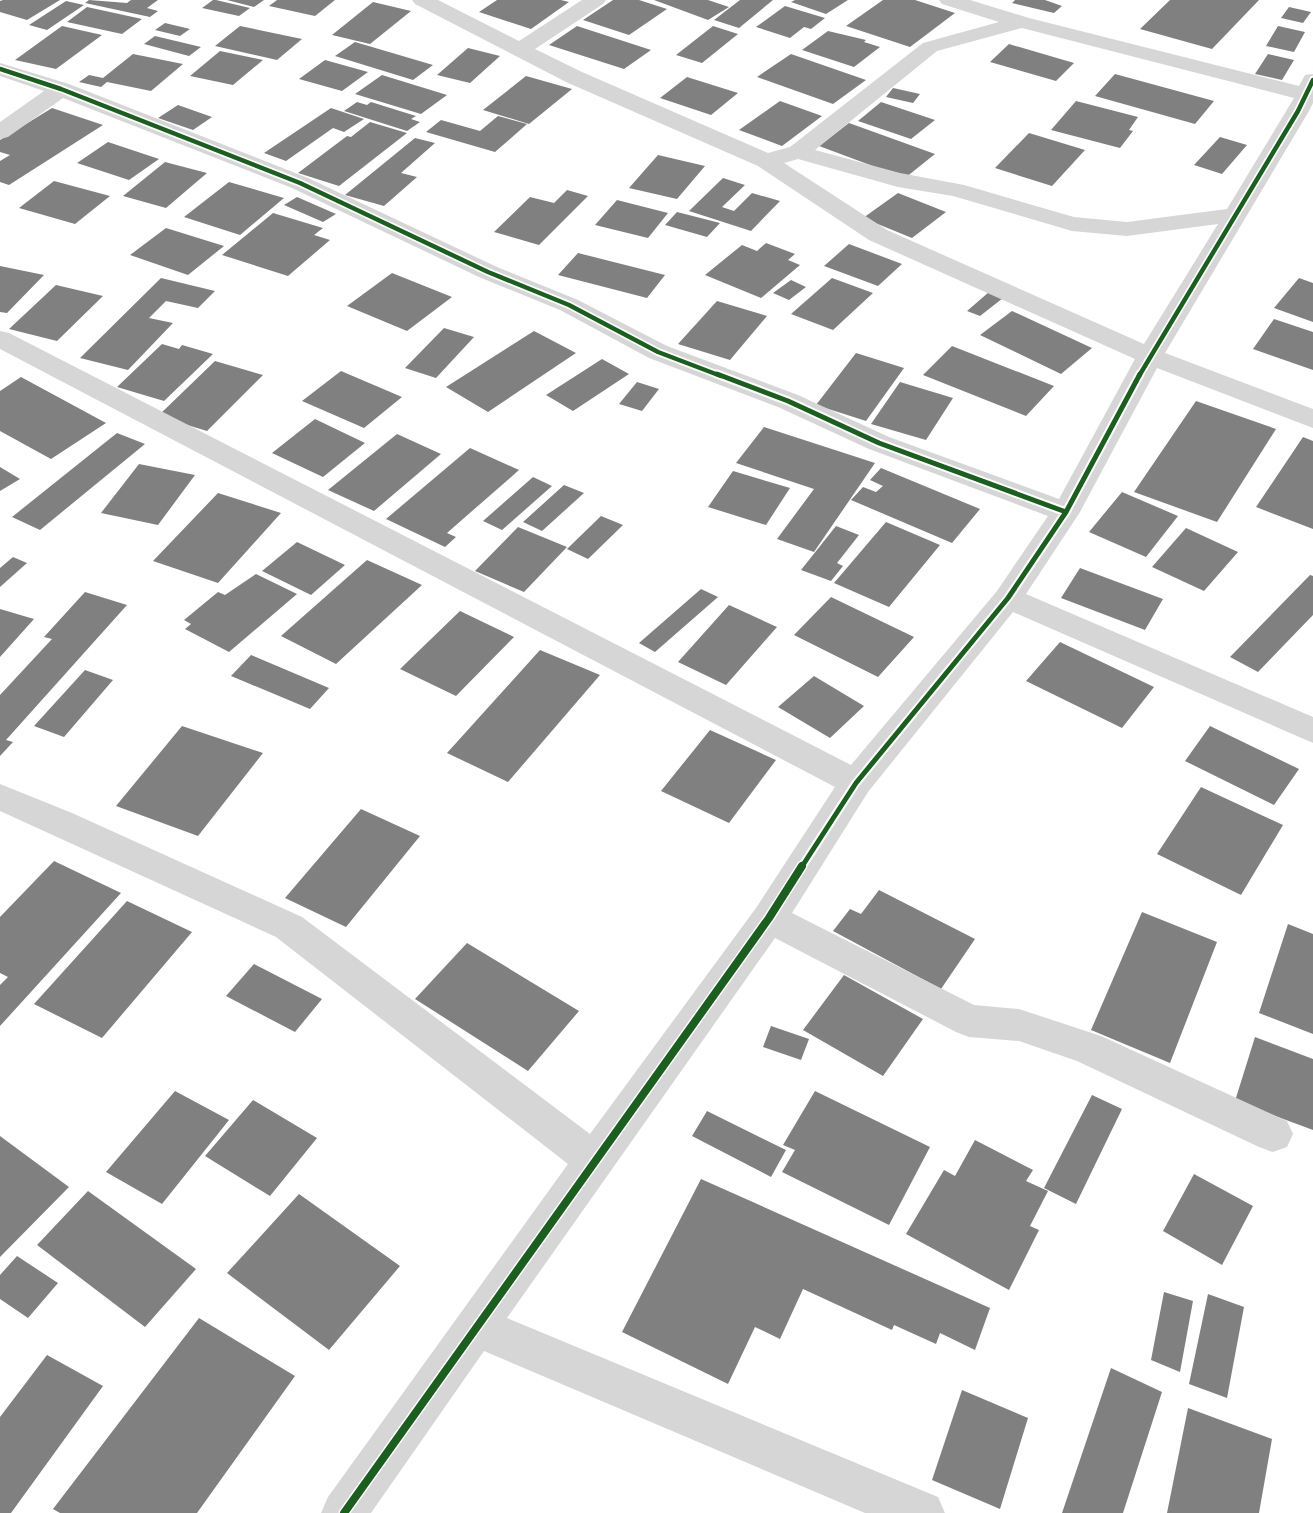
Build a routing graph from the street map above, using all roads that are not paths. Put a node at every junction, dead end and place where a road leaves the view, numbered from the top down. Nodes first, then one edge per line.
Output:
1 (422, 0) edge
2 (596, 0) edge
3 (949, 0) edge
4 (1022, 22) junction
5 (520, 49) junction
6 (0, 69) edge
7 (61, 89) junction
8 (1307, 100) edge
9 (0, 132) edge
10 (798, 152) junction
11 (766, 161) junction
12 (1233, 215) junction
13 (0, 339) edge
14 (1150, 356) junction
15 (1313, 419) edge
16 (1066, 512) junction
17 (1008, 598) junction
18 (1313, 730) edge
19 (856, 783) junction
20 (0, 797) edge
21 (769, 918) junction
22 (1273, 1134) dead end
23 (594, 1160) junction
24 (477, 1327) junction
25 (344, 1513) edge
26 (922, 1513) edge

1 - 5 street
2 - 5 street
3 - 4 street
4 - 8 street
4 - 10 street
5 - 11 street
6 - 7 street
7 - 9 street
7 - 16 street
8 - 12 street
10 - 11 street
10 - 12 street
11 - 14 street
12 - 14 street
13 - 19 street
14 - 15 street
14 - 16 street
16 - 17 street
17 - 18 street
17 - 19 street
19 - 21 street
20 - 23 street
21 - 22 street
21 - 23 street
23 - 24 street
24 - 25 street
24 - 26 street

